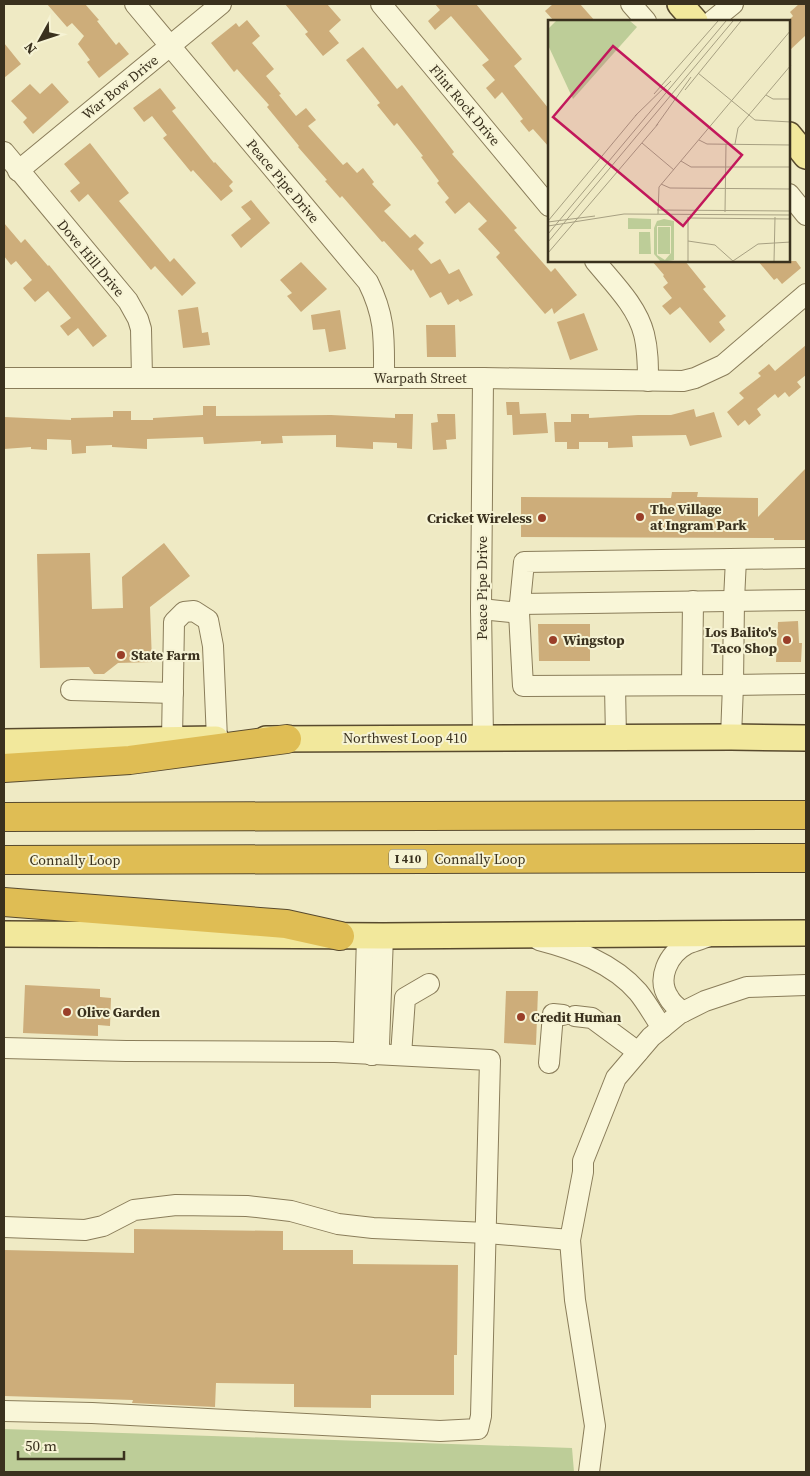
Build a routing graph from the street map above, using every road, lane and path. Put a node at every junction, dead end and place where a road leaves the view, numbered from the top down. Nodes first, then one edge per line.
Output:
1 (135, 4) edge
2 (221, 4) edge
3 (381, 4) edge
4 (631, 4) edge
5 (680, 4) edge
6 (729, 5) edge
7 (645, 20) edge
8 (694, 20) edge
9 (713, 20) edge
10 (170, 46) junction
11 (790, 136) edge
12 (4, 152) edge
13 (806, 156) edge
14 (18, 171) junction
15 (790, 195) edge
16 (548, 205) edge
17 (806, 215) edge
18 (596, 262) edge
19 (806, 294) edge
20 (4, 378) edge
21 (142, 378) junction
22 (384, 378) junction
23 (483, 378) junction
24 (648, 380) junction
25 (806, 558) edge
26 (736, 559) junction
27 (734, 600) junction
28 (806, 600) edge
29 (693, 601) junction
30 (520, 608) junction
31 (481, 609) junction
32 (806, 684) edge
33 (733, 685) junction
34 (615, 686) junction
35 (692, 686) junction
36 (71, 690) dead end
37 (173, 693) junction
38 (731, 737) junction
39 (483, 738) junction
40 (616, 738) junction
41 (806, 738) edge
42 (172, 739) junction
43 (217, 739) junction
44 (287, 739) junction
45 (4, 742) edge
46 (4, 768) edge
47 (806, 815) edge
48 (4, 817) edge
49 (806, 858) edge
50 (4, 860) edge
51 (4, 902) edge
52 (717, 933) junction
53 (806, 933) edge
54 (4, 934) edge
55 (512, 935) junction
56 (340, 936) junction
57 (375, 936) junction
58 (429, 984) dead end
59 (806, 985) edge
60 (683, 1012) junction
61 (662, 1028) junction
62 (4, 1048) edge
63 (638, 1052) junction
64 (372, 1055) junction
65 (401, 1055) junction
66 (549, 1063) dead end
67 (4, 1227) edge
68 (487, 1232) junction
69 (570, 1240) junction
70 (4, 1411) edge
71 (589, 1472) edge

1 - 10 street, Peace Pipe Drive
2 - 10 street, War Bow Drive
3 - 16 street, Flint Rock Drive
4 - 7 street
5 - 8 main road
6 - 9 street
10 - 14 street, War Bow Drive
10 - 22 street, Peace Pipe Drive
11 - 13 main road
12 - 14 street, Dove Hill Drive
14 - 21 street, Dove Hill Drive
15 - 17 street
18 - 24 street
19 - 24 street, Warpath Street
20 - 21 street, Warpath Street
21 - 22 street, Warpath Street
22 - 23 street, Warpath Street
23 - 24 street, Warpath Street
23 - 31 street, Peace Pipe Drive
25 - 26 street
26 - 27 street
26 - 30 street
27 - 28 street
27 - 29 street
27 - 33 street
29 - 30 street
29 - 35 street
30 - 31 street
30 - 34 street
31 - 39 street, Peace Pipe Drive
32 - 33 street
33 - 35 street
33 - 38 street
34 - 35 street
34 - 40 street
36 - 37 street
37 - 42 street
37 - 43 street
38 - 40 main road, Northwest Loop 410
38 - 41 main road, Northwest Loop 410
39 - 40 main road, Northwest Loop 410
39 - 44 main road, Northwest Loop 410
42 - 43 main road, Northwest Loop 410
42 - 45 main road, Northwest Loop 410
43 - 44 main road, Northwest Loop 410
44 - 46 highway
47 - 48 highway
49 - 50 highway, Connally Loop / I 410
51 - 56 highway
52 - 53 main road
52 - 55 main road
52 - 60 street
54 - 56 main road
55 - 57 main road
55 - 61 street
56 - 57 main road
57 - 64 street
58 - 65 street
59 - 60 street
60 - 61 street
61 - 63 street
62 - 64 street
63 - 66 street
63 - 69 street
64 - 65 street
65 - 68 street
67 - 68 street
68 - 69 street
68 - 70 street
69 - 71 street

